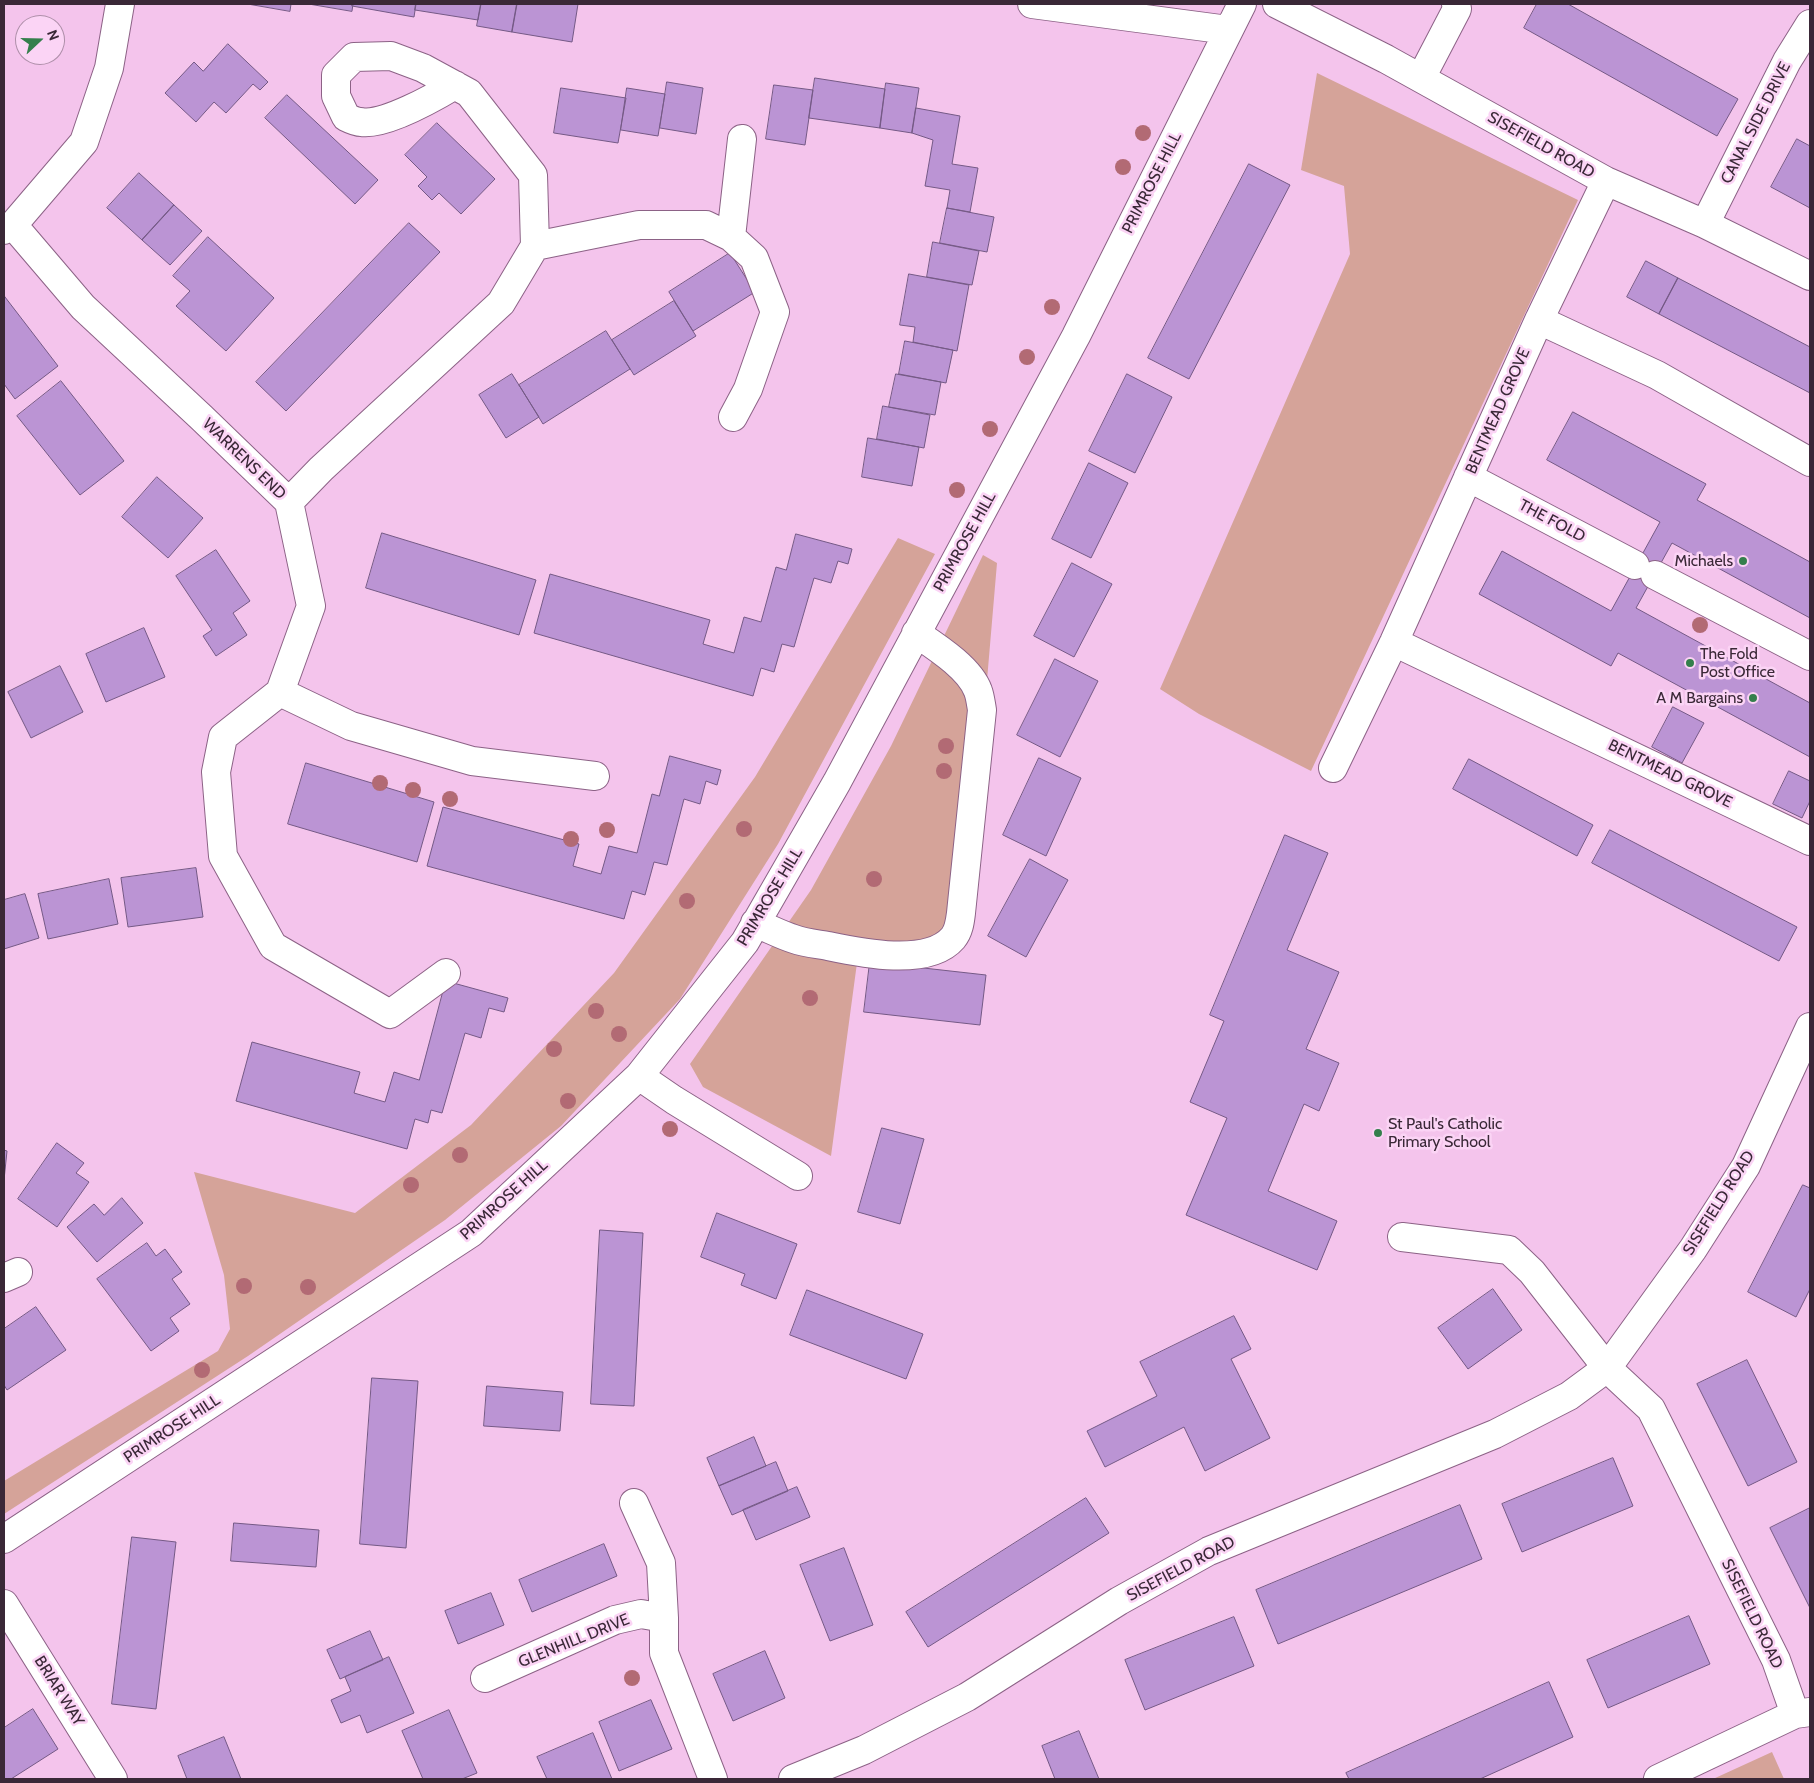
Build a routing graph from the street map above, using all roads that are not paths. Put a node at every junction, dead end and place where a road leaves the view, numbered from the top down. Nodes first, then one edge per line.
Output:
1 (120, 4) edge
2 (1032, 4) edge
3 (1242, 4) edge
4 (1277, 4) edge
5 (1456, 4) edge
6 (1810, 24) edge
7 (1228, 30) junction
8 (1421, 78) junction
9 (455, 85) dead end
10 (742, 138) dead end
11 (1606, 181) junction
12 (1705, 224) junction
13 (8, 228) edge
14 (731, 237) junction
15 (535, 246) junction
16 (1810, 276) edge
17 (1539, 320) junction
18 (733, 417) dead end
19 (1810, 462) edge
20 (1468, 477) junction
21 (289, 502) junction
22 (916, 633) junction
23 (1394, 642) junction
24 (1810, 656) edge
25 (280, 692) junction
26 (1333, 768) dead end
27 (595, 776) dead end
28 (1810, 841) edge
29 (755, 923) junction
30 (446, 974) dead end
31 (1810, 1026) edge
32 (1804, 1058) edge
33 (639, 1076) junction
34 (798, 1176) dead end
35 (1402, 1237) dead end
36 (1607, 1368) junction
37 (634, 1504) dead end
38 (4, 1539) edge
39 (4, 1604) edge
40 (664, 1618) junction
41 (485, 1678) dead end
42 (1803, 1713) edge
43 (113, 1779) edge
44 (713, 1779) edge
45 (793, 1779) edge
46 (1658, 1779) edge

1 - 13 street
2 - 7 street
3 - 7 street, PRIMROSE HILL
4 - 8 street, SISEFIELD ROAD
5 - 8 street
6 - 12 street, CANAL SIDE DRIVE
7 - 22 street, PRIMROSE HILL
8 - 11 street, SISEFIELD ROAD
9 - 15 street
10 - 14 street
11 - 12 street, SISEFIELD ROAD
11 - 17 street, BENTMEAD GROVE
12 - 16 street, SISEFIELD ROAD
13 - 21 street, WARRENS END
14 - 15 street
14 - 18 street
15 - 21 street, WARRENS END
17 - 19 street
17 - 20 street, BENTMEAD GROVE
20 - 23 street, BENTMEAD GROVE
20 - 24 street, THE FOLD
21 - 25 street
22 - 29 street, PRIMROSE HILL
22 - 29 street
23 - 26 street, BENTMEAD GROVE
23 - 28 street, BENTMEAD GROVE
25 - 27 street
25 - 30 street
29 - 33 street, PRIMROSE HILL
31 - 32 street, SISEFIELD ROAD
32 - 36 street, SISEFIELD ROAD
33 - 34 street
33 - 38 street, PRIMROSE HILL
35 - 36 street
36 - 42 street, SISEFIELD ROAD
36 - 45 street, SISEFIELD ROAD
37 - 40 street
39 - 43 street, BRIAR WAY
40 - 41 street, GLENHILL DRIVE
40 - 44 street
42 - 46 street

